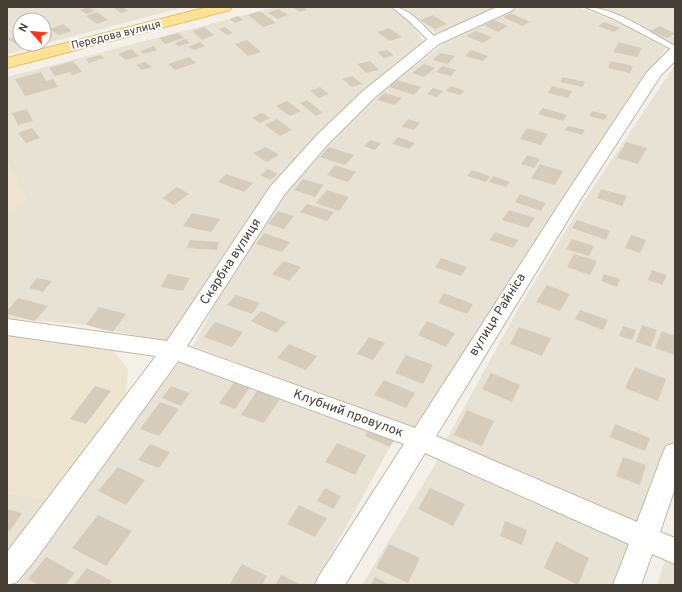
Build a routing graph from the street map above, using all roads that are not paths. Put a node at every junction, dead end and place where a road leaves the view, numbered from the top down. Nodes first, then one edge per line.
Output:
1 (225, 7) edge
2 (396, 7) edge
3 (508, 7) edge
4 (589, 7) edge
5 (434, 41) junction
6 (674, 53) edge
7 (7, 63) edge
8 (7, 327) edge
9 (173, 350) junction
10 (420, 440) junction
11 (675, 453) edge
12 (644, 537) junction
13 (675, 551) edge
14 (7, 573) edge
15 (329, 585) edge
16 (627, 585) edge

1 - 7 main road, Передова вулиця
2 - 5 lane
3 - 5 street, Скарбна вулиця
4 - 6 lane
5 - 9 street, Скарбна вулиця
6 - 10 street, вулиця Райніса
8 - 9 street, Клубний провулок
9 - 10 street, Клубний провулок
9 - 14 street, Скарбна вулиця
10 - 12 street, Клубний провулок
10 - 15 street, вулиця Райніса
11 - 12 street
12 - 13 street, Клубний провулок
12 - 16 street

